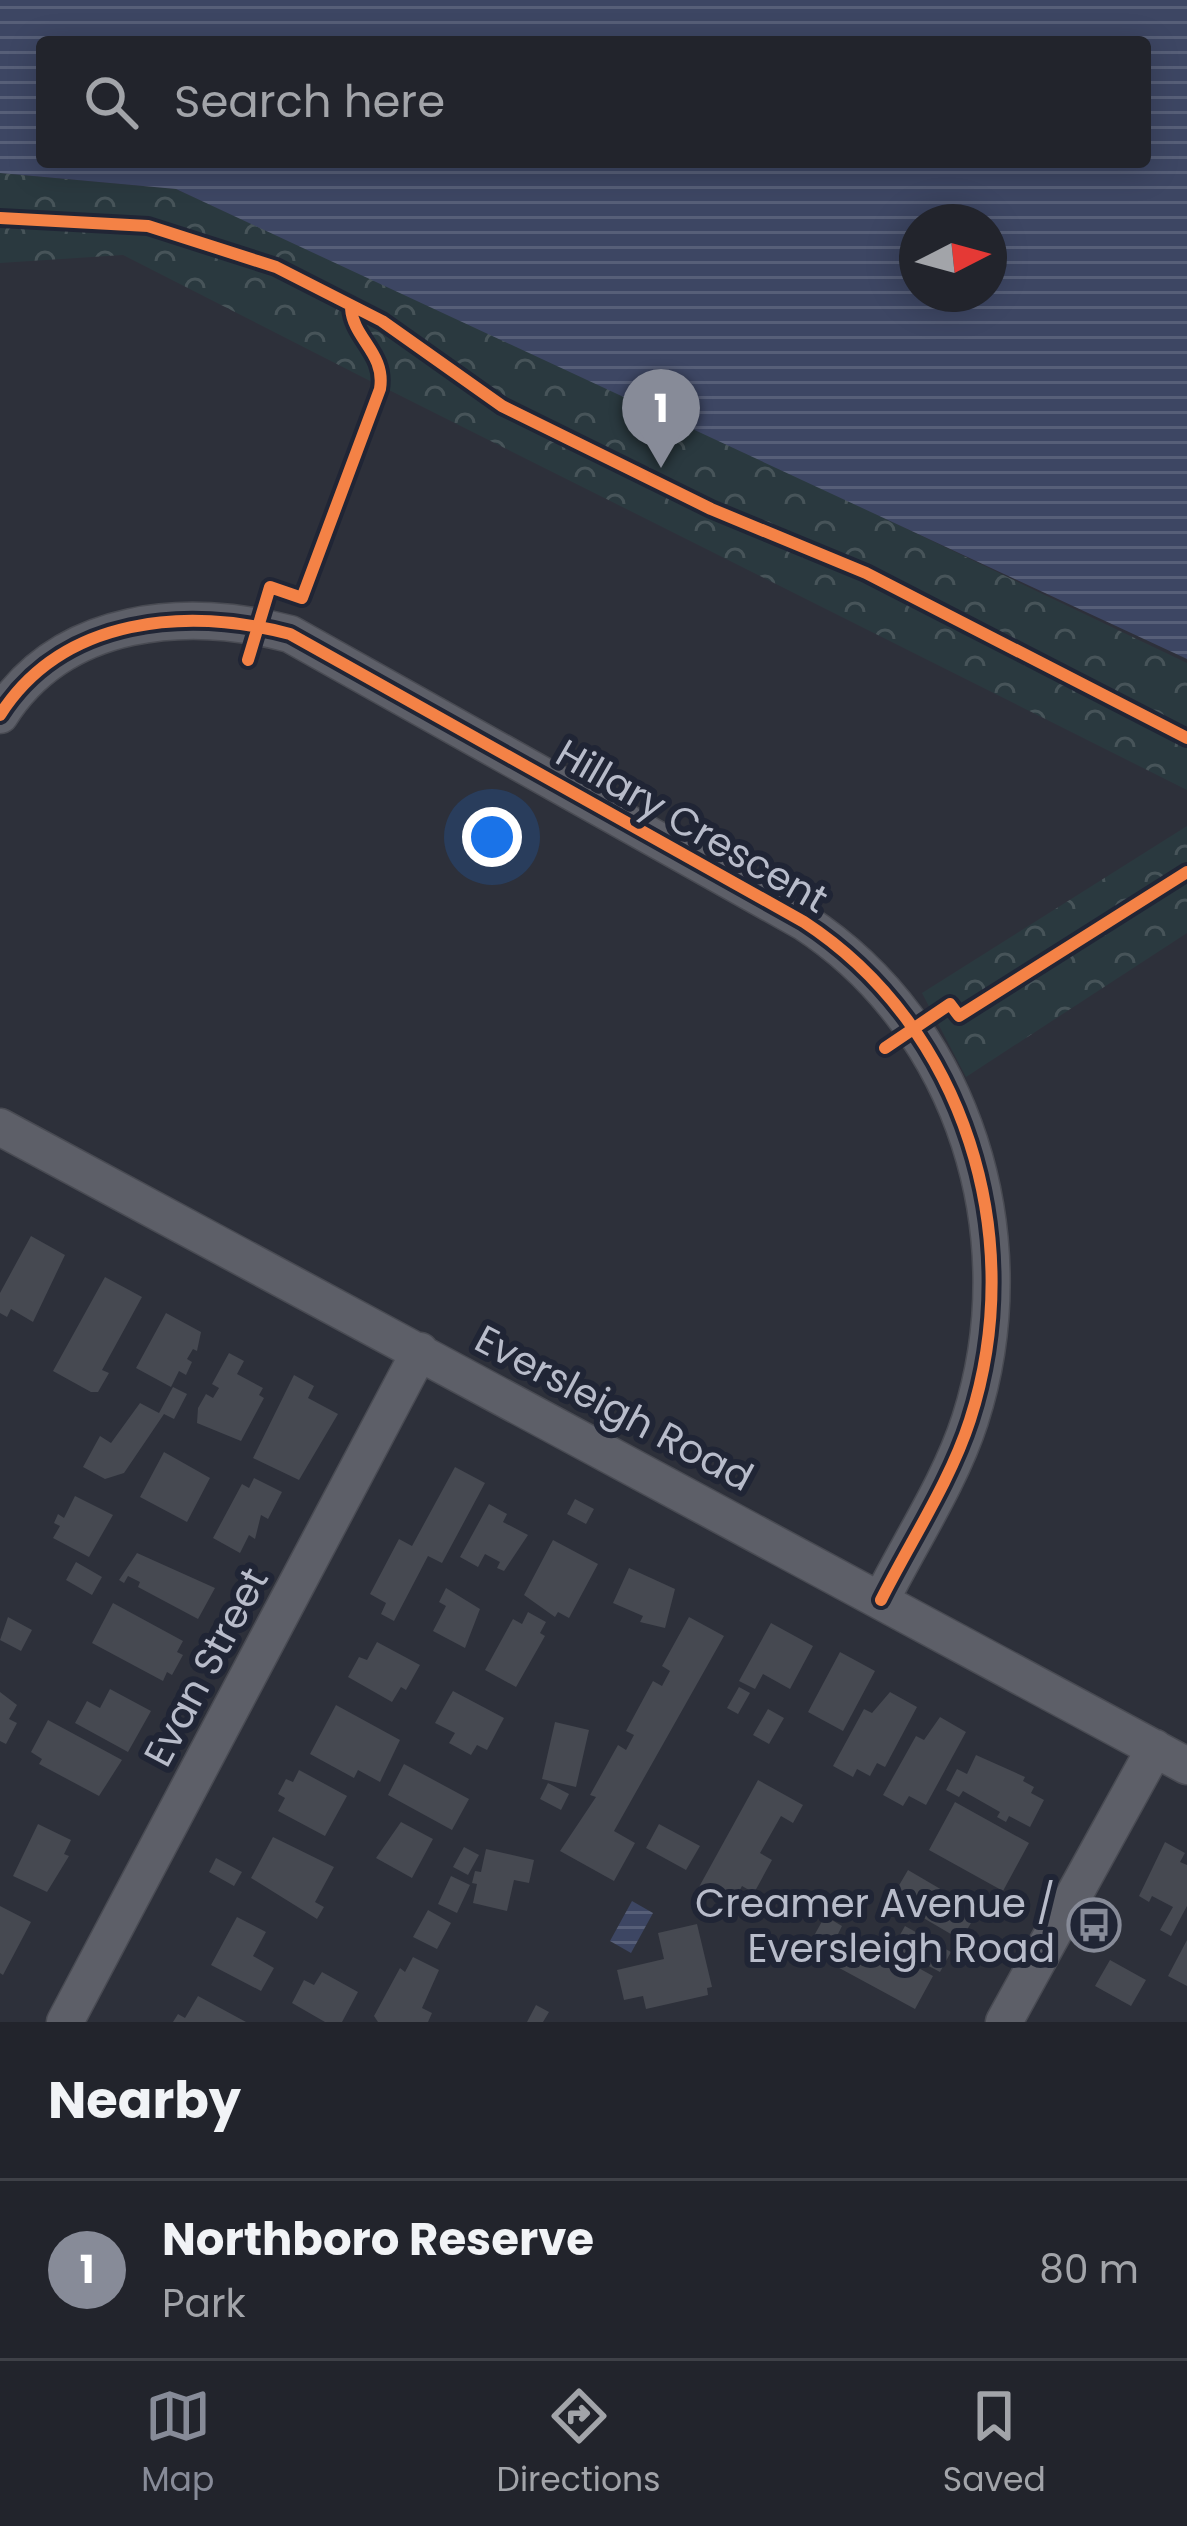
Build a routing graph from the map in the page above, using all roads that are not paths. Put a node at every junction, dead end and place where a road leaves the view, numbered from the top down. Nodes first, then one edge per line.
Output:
1 (0, 715) edge
2 (0, 1127) edge
3 (420, 1351) junction
4 (881, 1600) junction
5 (1171, 1757) edge
6 (65, 2022) edge
7 (1004, 2022) edge

1 - 4 street, Hillary Crescent
2 - 3 street, Eversleigh Road
3 - 4 street, Eversleigh Road
3 - 6 street, Evan Street
4 - 5 street, Eversleigh Road
5 - 7 street

